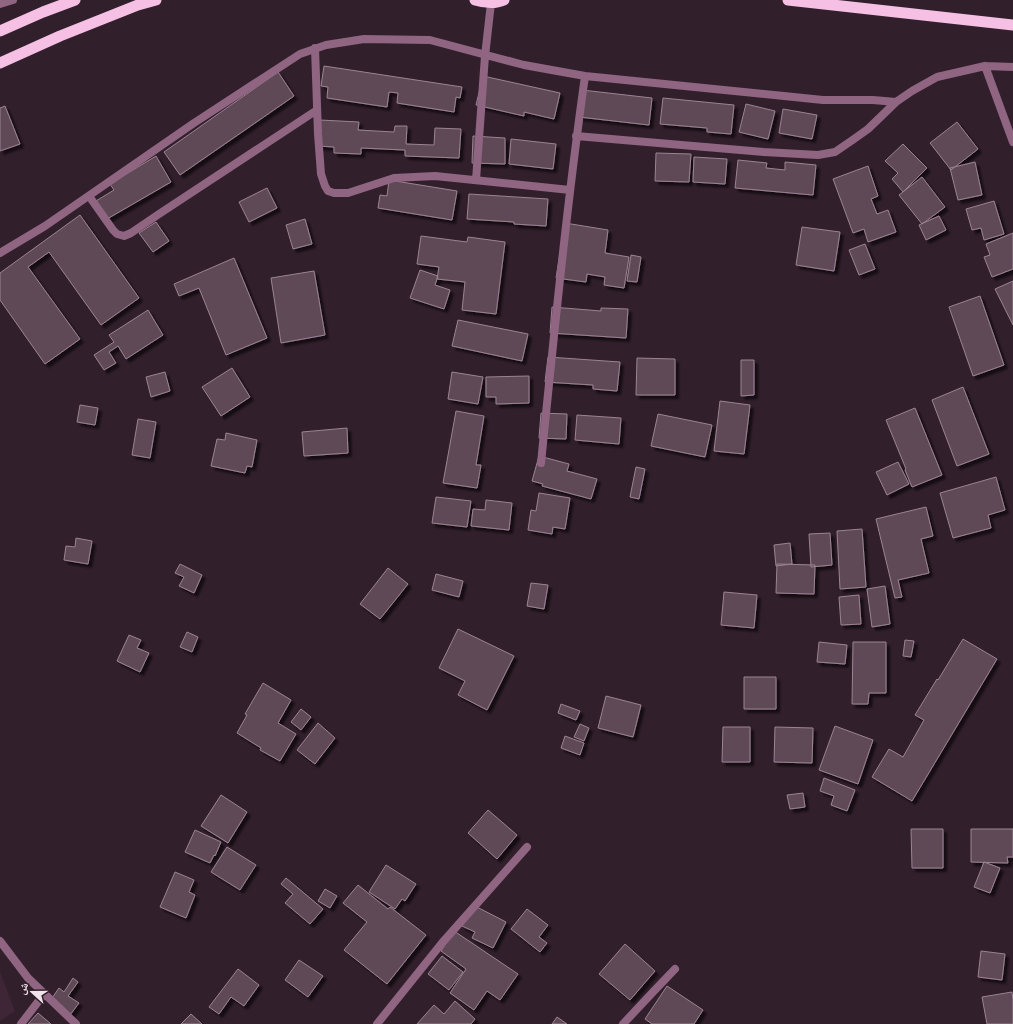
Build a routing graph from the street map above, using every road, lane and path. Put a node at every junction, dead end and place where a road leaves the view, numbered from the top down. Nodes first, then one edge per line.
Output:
1 (13, 0) edge
2 (75, 0) edge
3 (156, 0) edge
4 (475, 0) edge
5 (504, 0) edge
6 (788, 0) edge
7 (491, 3) junction
8 (0, 4) edge
9 (1013, 25) edge
10 (0, 31) edge
11 (315, 48) junction
12 (485, 56) junction
13 (0, 63) edge
14 (985, 66) junction
15 (1013, 67) edge
16 (585, 76) junction
17 (896, 102) junction
18 (317, 110) junction
19 (576, 136) junction
20 (1013, 142) edge
21 (476, 180) junction
22 (570, 190) junction
23 (89, 196) junction
24 (0, 253) edge
25 (542, 463) dead end
26 (527, 847) dead end
27 (0, 941) edge
28 (674, 969) dead end
29 (44, 994) junction
30 (21, 1024) edge
31 (76, 1024) edge
32 (377, 1024) edge
33 (623, 1024) edge

1 - 8 street
2 - 10 highway
3 - 13 highway
4 - 7 highway
5 - 7 highway
6 - 9 highway
7 - 12 street
11 - 12 street
11 - 18 street
11 - 23 street
12 - 16 street
12 - 21 street
14 - 15 street
14 - 17 street
14 - 20 street
16 - 17 street
16 - 19 street
17 - 19 street
18 - 21 street
18 - 23 street
19 - 22 street
21 - 22 street
22 - 25 street
23 - 24 street
26 - 32 street
27 - 29 street
28 - 33 street
29 - 30 street
29 - 31 street

